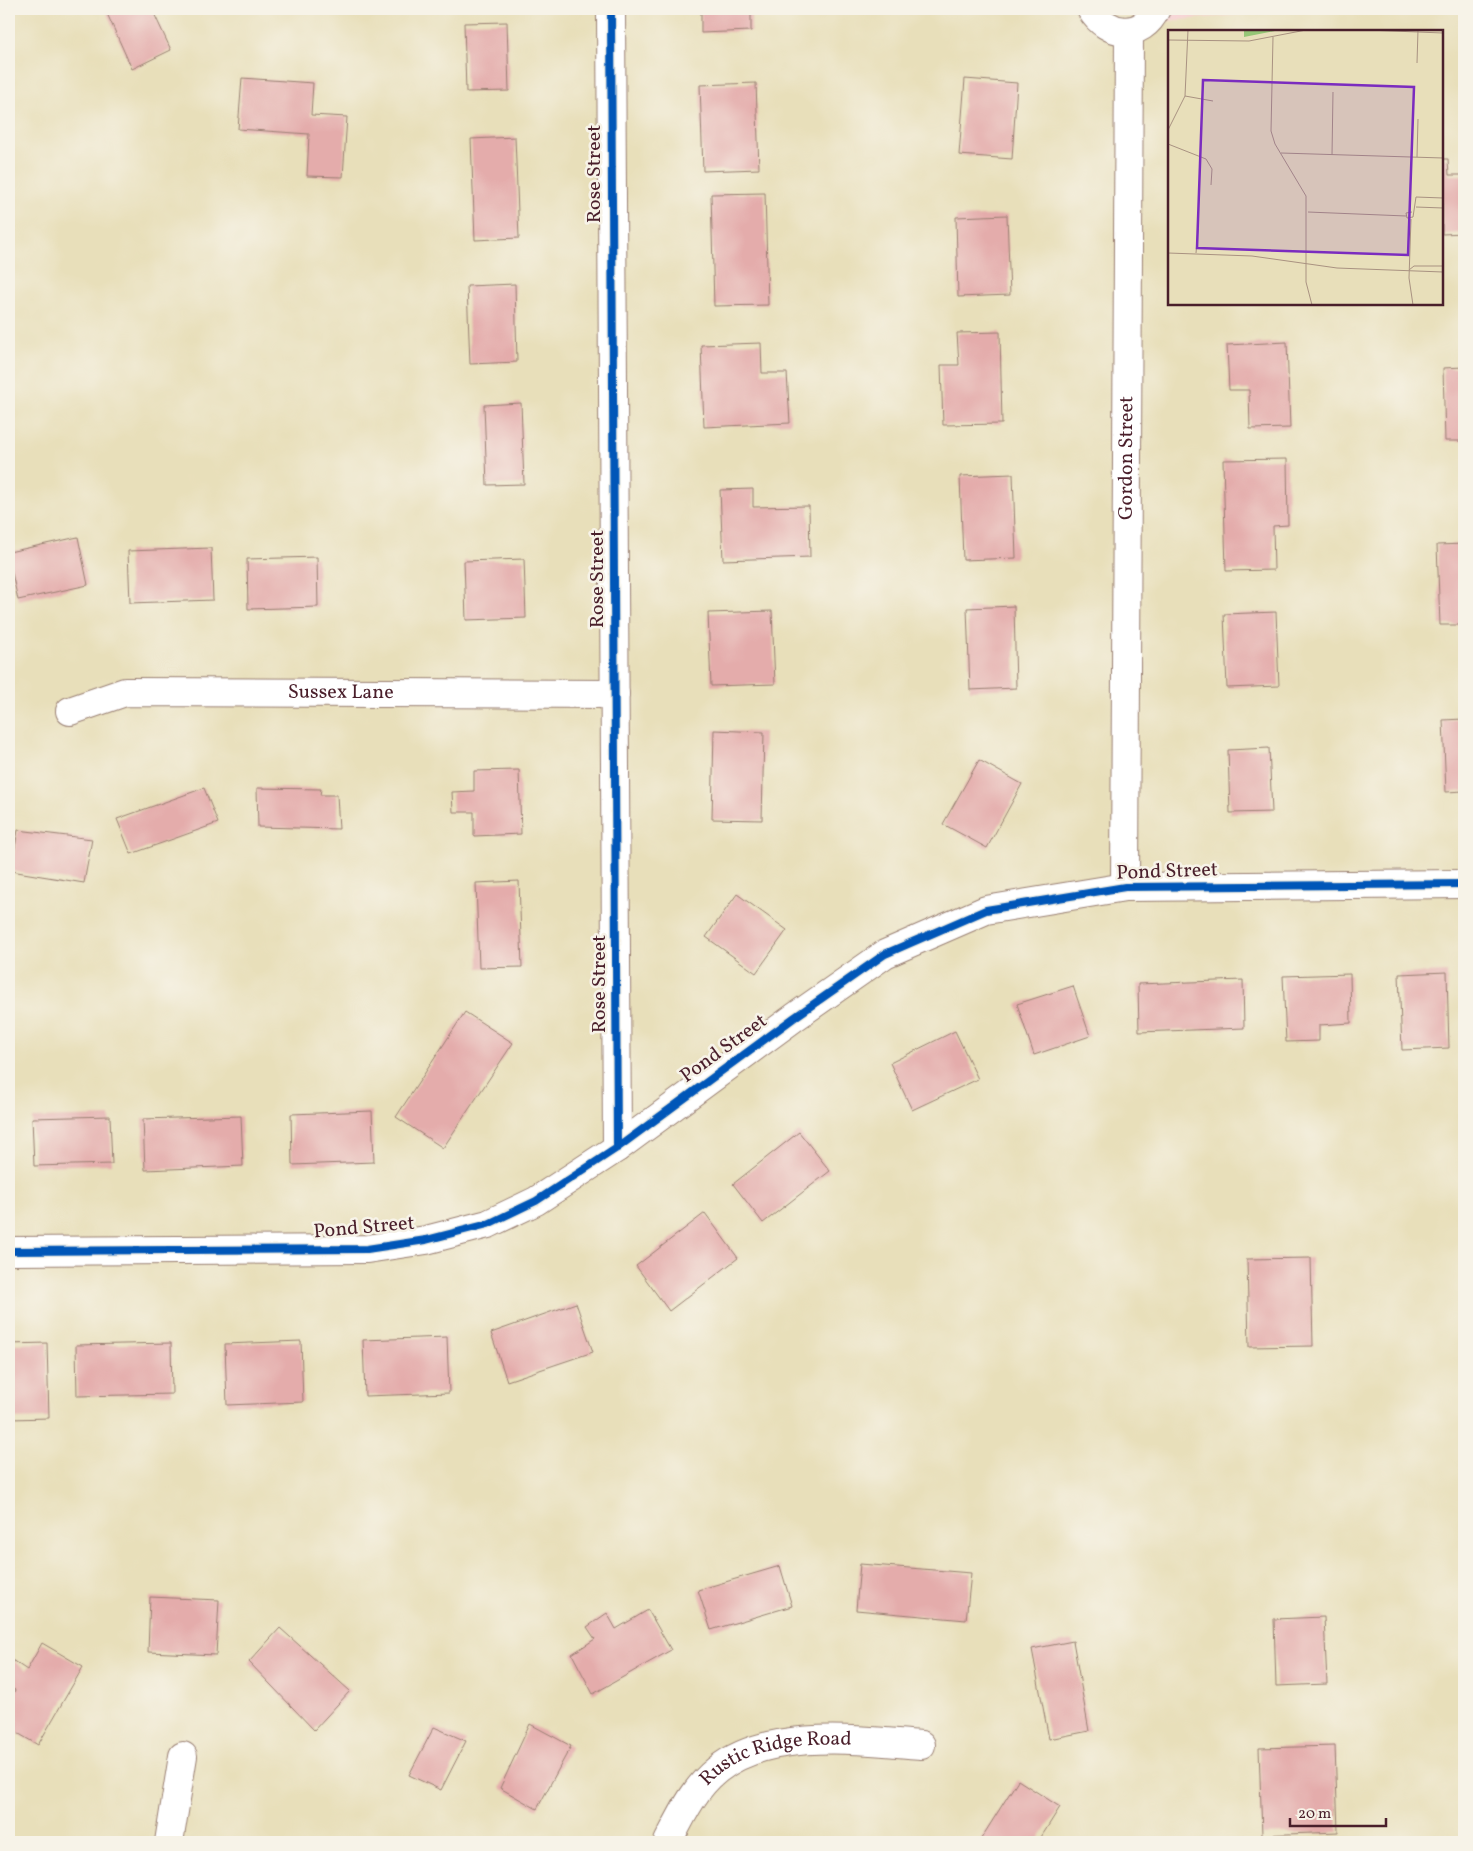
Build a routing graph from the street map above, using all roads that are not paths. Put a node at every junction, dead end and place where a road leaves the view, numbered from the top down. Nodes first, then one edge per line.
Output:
1 (610, 9) edge
2 (1091, 9) edge
3 (1156, 9) edge
4 (1128, 31) junction
5 (615, 694) junction
6 (70, 711) dead end
7 (1464, 884) edge
8 (1125, 887) junction
9 (617, 1148) junction
10 (9, 1251) edge
11 (922, 1745) dead end
12 (183, 1756) dead end
13 (169, 1842) edge
14 (668, 1842) edge

1 - 5 street, Rose Street
2 - 4 street
3 - 4 street
4 - 8 street, Gordon Street
5 - 6 street, Sussex Lane
5 - 9 street, Rose Street
7 - 8 street, Pond Street
8 - 9 street, Pond Street
9 - 10 street, Pond Street
11 - 14 street, Rustic Ridge Road
12 - 13 street

